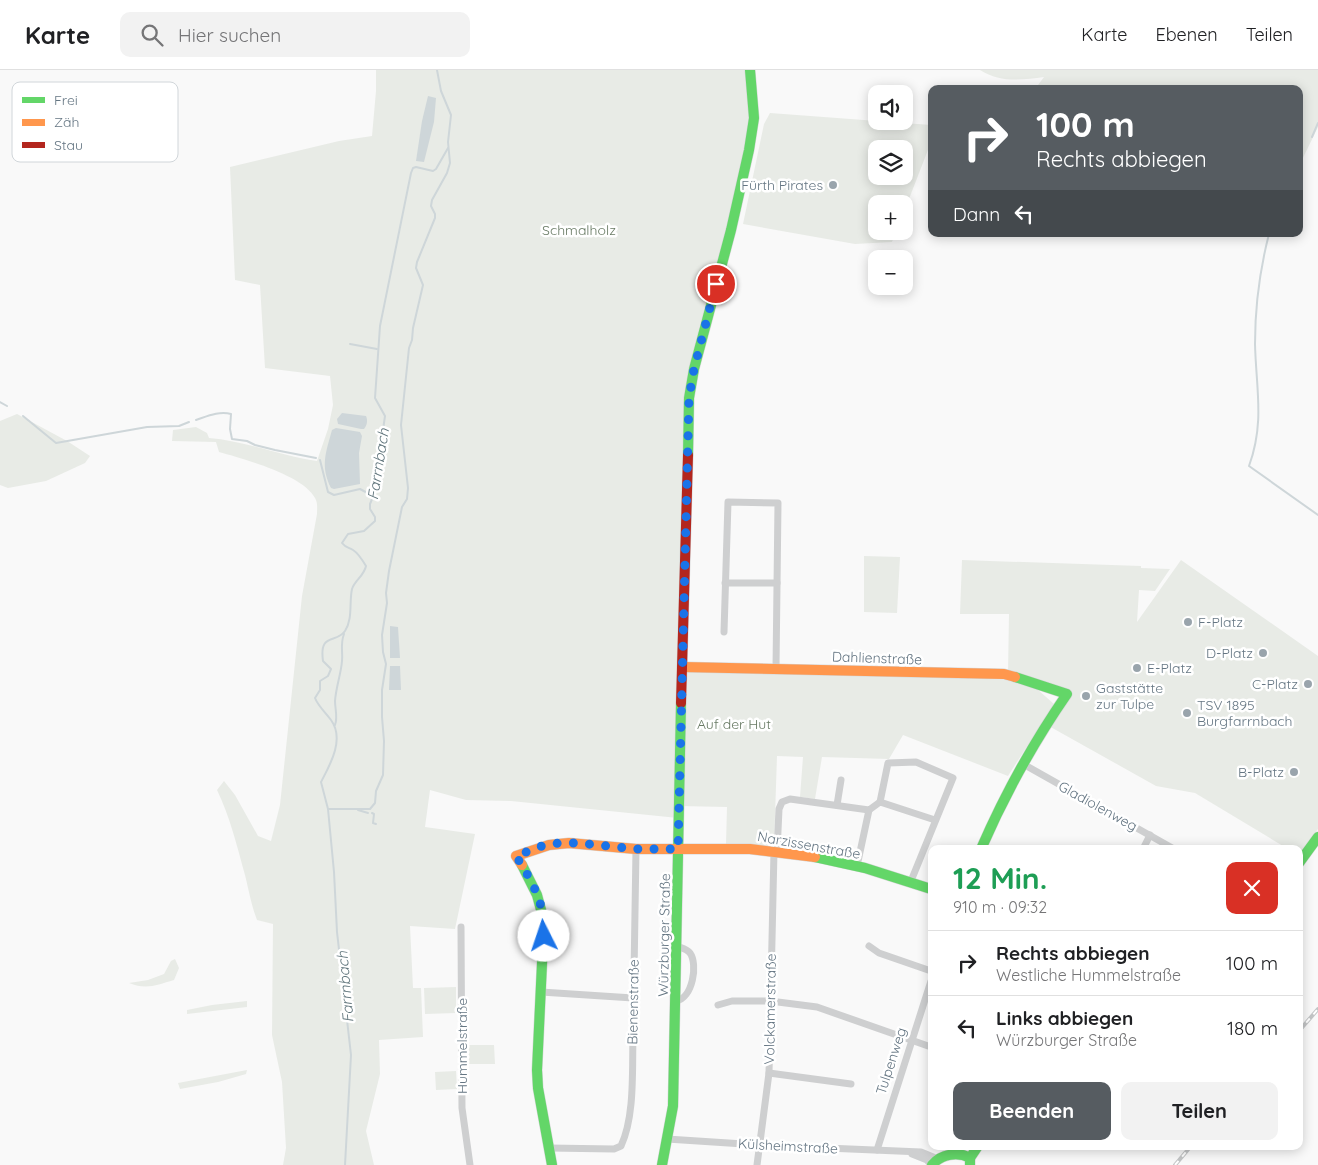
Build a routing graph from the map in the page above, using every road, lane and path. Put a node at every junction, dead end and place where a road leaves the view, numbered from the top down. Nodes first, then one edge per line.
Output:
1 (750, 70) edge
2 (725, 582) junction
3 (777, 583) junction
4 (724, 632) dead end
5 (682, 667) junction
6 (776, 668) junction
7 (1022, 764) junction
8 (841, 780) dead end
9 (880, 802) junction
10 (837, 805) junction
11 (869, 810) junction
12 (935, 820) junction
13 (1150, 835) junction
14 (1318, 837) edge
15 (983, 845) edge
16 (1145, 845) edge
17 (1167, 845) edge
18 (636, 849) junction
19 (678, 849) junction
20 (776, 852) junction
21 (1303, 858) edge
22 (857, 866) junction
23 (911, 881) junction
24 (928, 888) edge
25 (461, 927) dead end
26 (676, 946) junction
27 (869, 946) dead end
28 (928, 970) edge
29 (928, 990) edge
30 (540, 992) junction
31 (634, 998) junction
32 (676, 1000) junction
33 (770, 1001) junction
34 (718, 1005) dead end
35 (912, 1039) junction
36 (928, 1046) edge
37 (769, 1073) junction
38 (851, 1084) dead end
39 (667, 1139) junction
40 (759, 1145) junction
41 (549, 1148) junction
42 (877, 1150) junction
43 (969, 1159) edge
44 (934, 1163) edge
45 (470, 1165) edge
46 (552, 1165) edge
47 (662, 1165) edge
48 (757, 1165) edge

1 - 5 street, Würzburger Straße
2 - 3 street
2 - 3 street
2 - 4 street
3 - 6 street
5 - 6 street, Dahlienstraße
5 - 19 street, Würzburger Straße
6 - 7 street, Dahlienstraße
7 - 13 street, Gladiolenweg
7 - 15 street
8 - 10 street
9 - 11 street
9 - 12 street
9 - 12 street
10 - 11 street
10 - 20 street, Volckamerstraße
11 - 22 street
12 - 23 street
13 - 16 street
13 - 17 street, Gladiolenweg
14 - 21 street
18 - 19 street, Narzissenstraße
18 - 30 street, Narzissenstraße
18 - 31 street, Bienenstraße
19 - 20 street, Narzissenstraße
19 - 26 street, Würzburger Straße
20 - 22 street, Narzissenstraße
20 - 33 street, Volckamerstraße
22 - 23 street, Narzissenstraße
23 - 24 street, Narzissenstraße
25 - 45 street, Hummelstraße
26 - 32 street, Würzburger Straße
26 - 32 street
27 - 28 street
29 - 35 street, Tulpenweg
30 - 31 street
30 - 41 street
31 - 41 street, Bienenstraße
32 - 39 street, Würzburger Straße
33 - 34 street
33 - 35 street
33 - 37 street, Volckamerstraße
35 - 36 street
35 - 42 street, Tulpenweg
37 - 38 street
37 - 40 street, Volckamerstraße
39 - 40 street, Külsheimstraße
39 - 47 street, Würzburger Straße
40 - 42 street, Külsheimstraße
40 - 48 street, Volckamerstraße
41 - 46 street
42 - 44 street, Külsheimstraße
43 - 44 street

